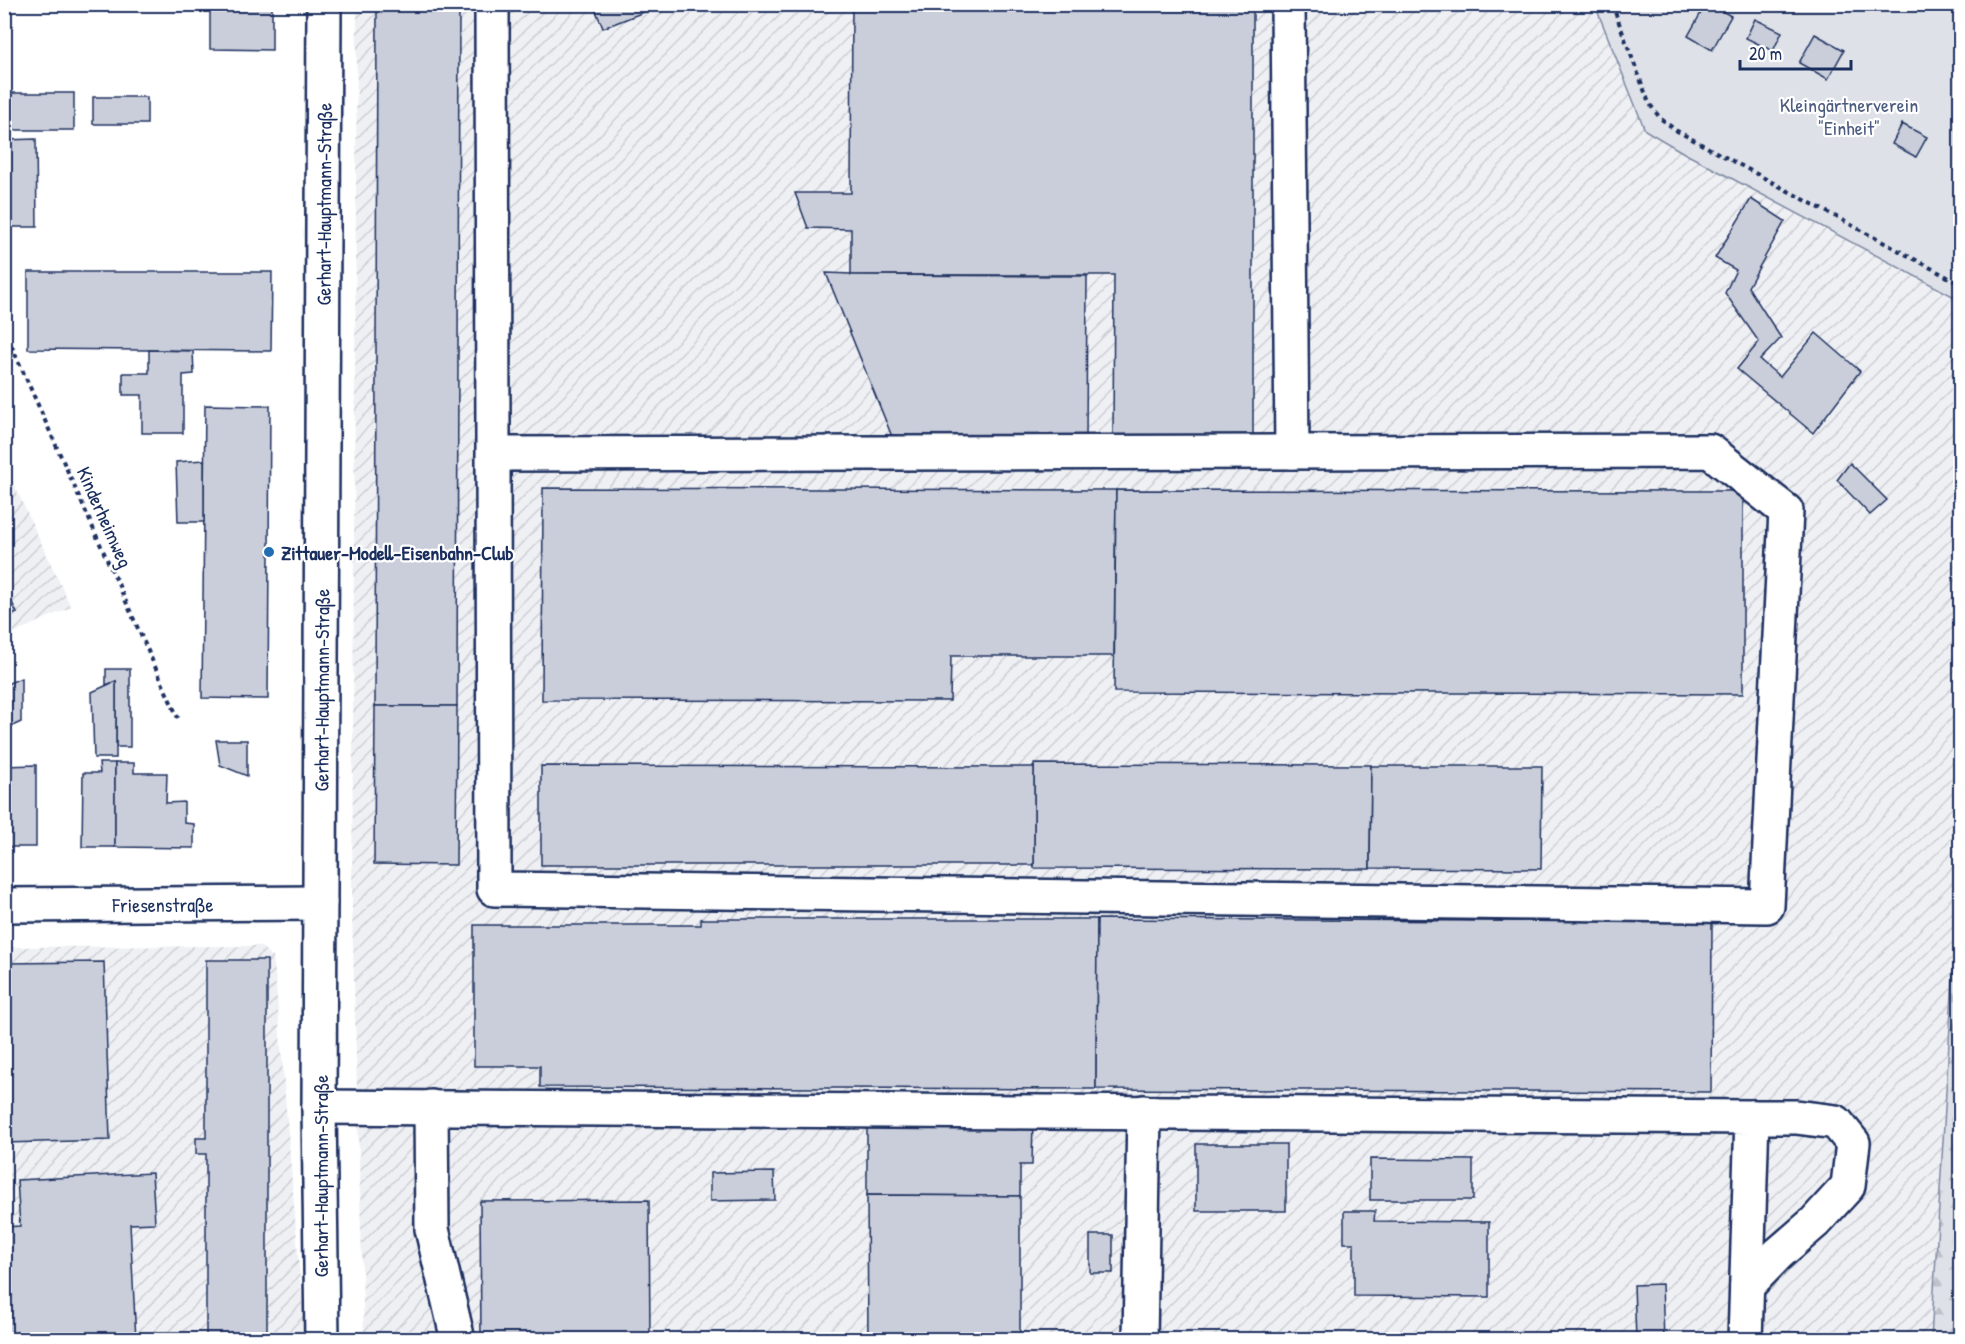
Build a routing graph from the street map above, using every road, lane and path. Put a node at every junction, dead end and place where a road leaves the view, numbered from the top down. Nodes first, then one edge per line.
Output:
1 (324, 4) edge
2 (492, 4) edge
3 (1288, 4) edge
4 (1612, 4) edge
5 (1938, 4) edge
6 (1960, 16) edge
7 (1955, 281) dead end
8 (4, 329) edge
9 (1292, 452) junction
10 (493, 454) junction
11 (178, 718) dead end
12 (320, 903) junction
13 (4, 905) edge
14 (1960, 1049) edge
15 (319, 1107) junction
16 (431, 1107) junction
17 (1144, 1112) junction
18 (1752, 1118) junction
19 (1747, 1286) junction
20 (322, 1340) edge
21 (458, 1340) edge
22 (1140, 1340) edge
23 (1745, 1340) edge
24 (1958, 1340) edge

1 - 12 street, Gerhart-Hauptmann-Straße
2 - 10 street
3 - 9 street
4 - 7 path
5 - 6 path
8 - 11 path, Kinderheimweg
9 - 10 street
9 - 10 street
12 - 13 street, Friesenstraße
12 - 15 street, Gerhart-Hauptmann-Straße
14 - 24 path
15 - 16 street
15 - 20 street, Gerhart-Hauptmann-Straße
16 - 17 street
16 - 21 street
17 - 18 street
17 - 22 street
18 - 19 street
18 - 19 street
19 - 23 street

